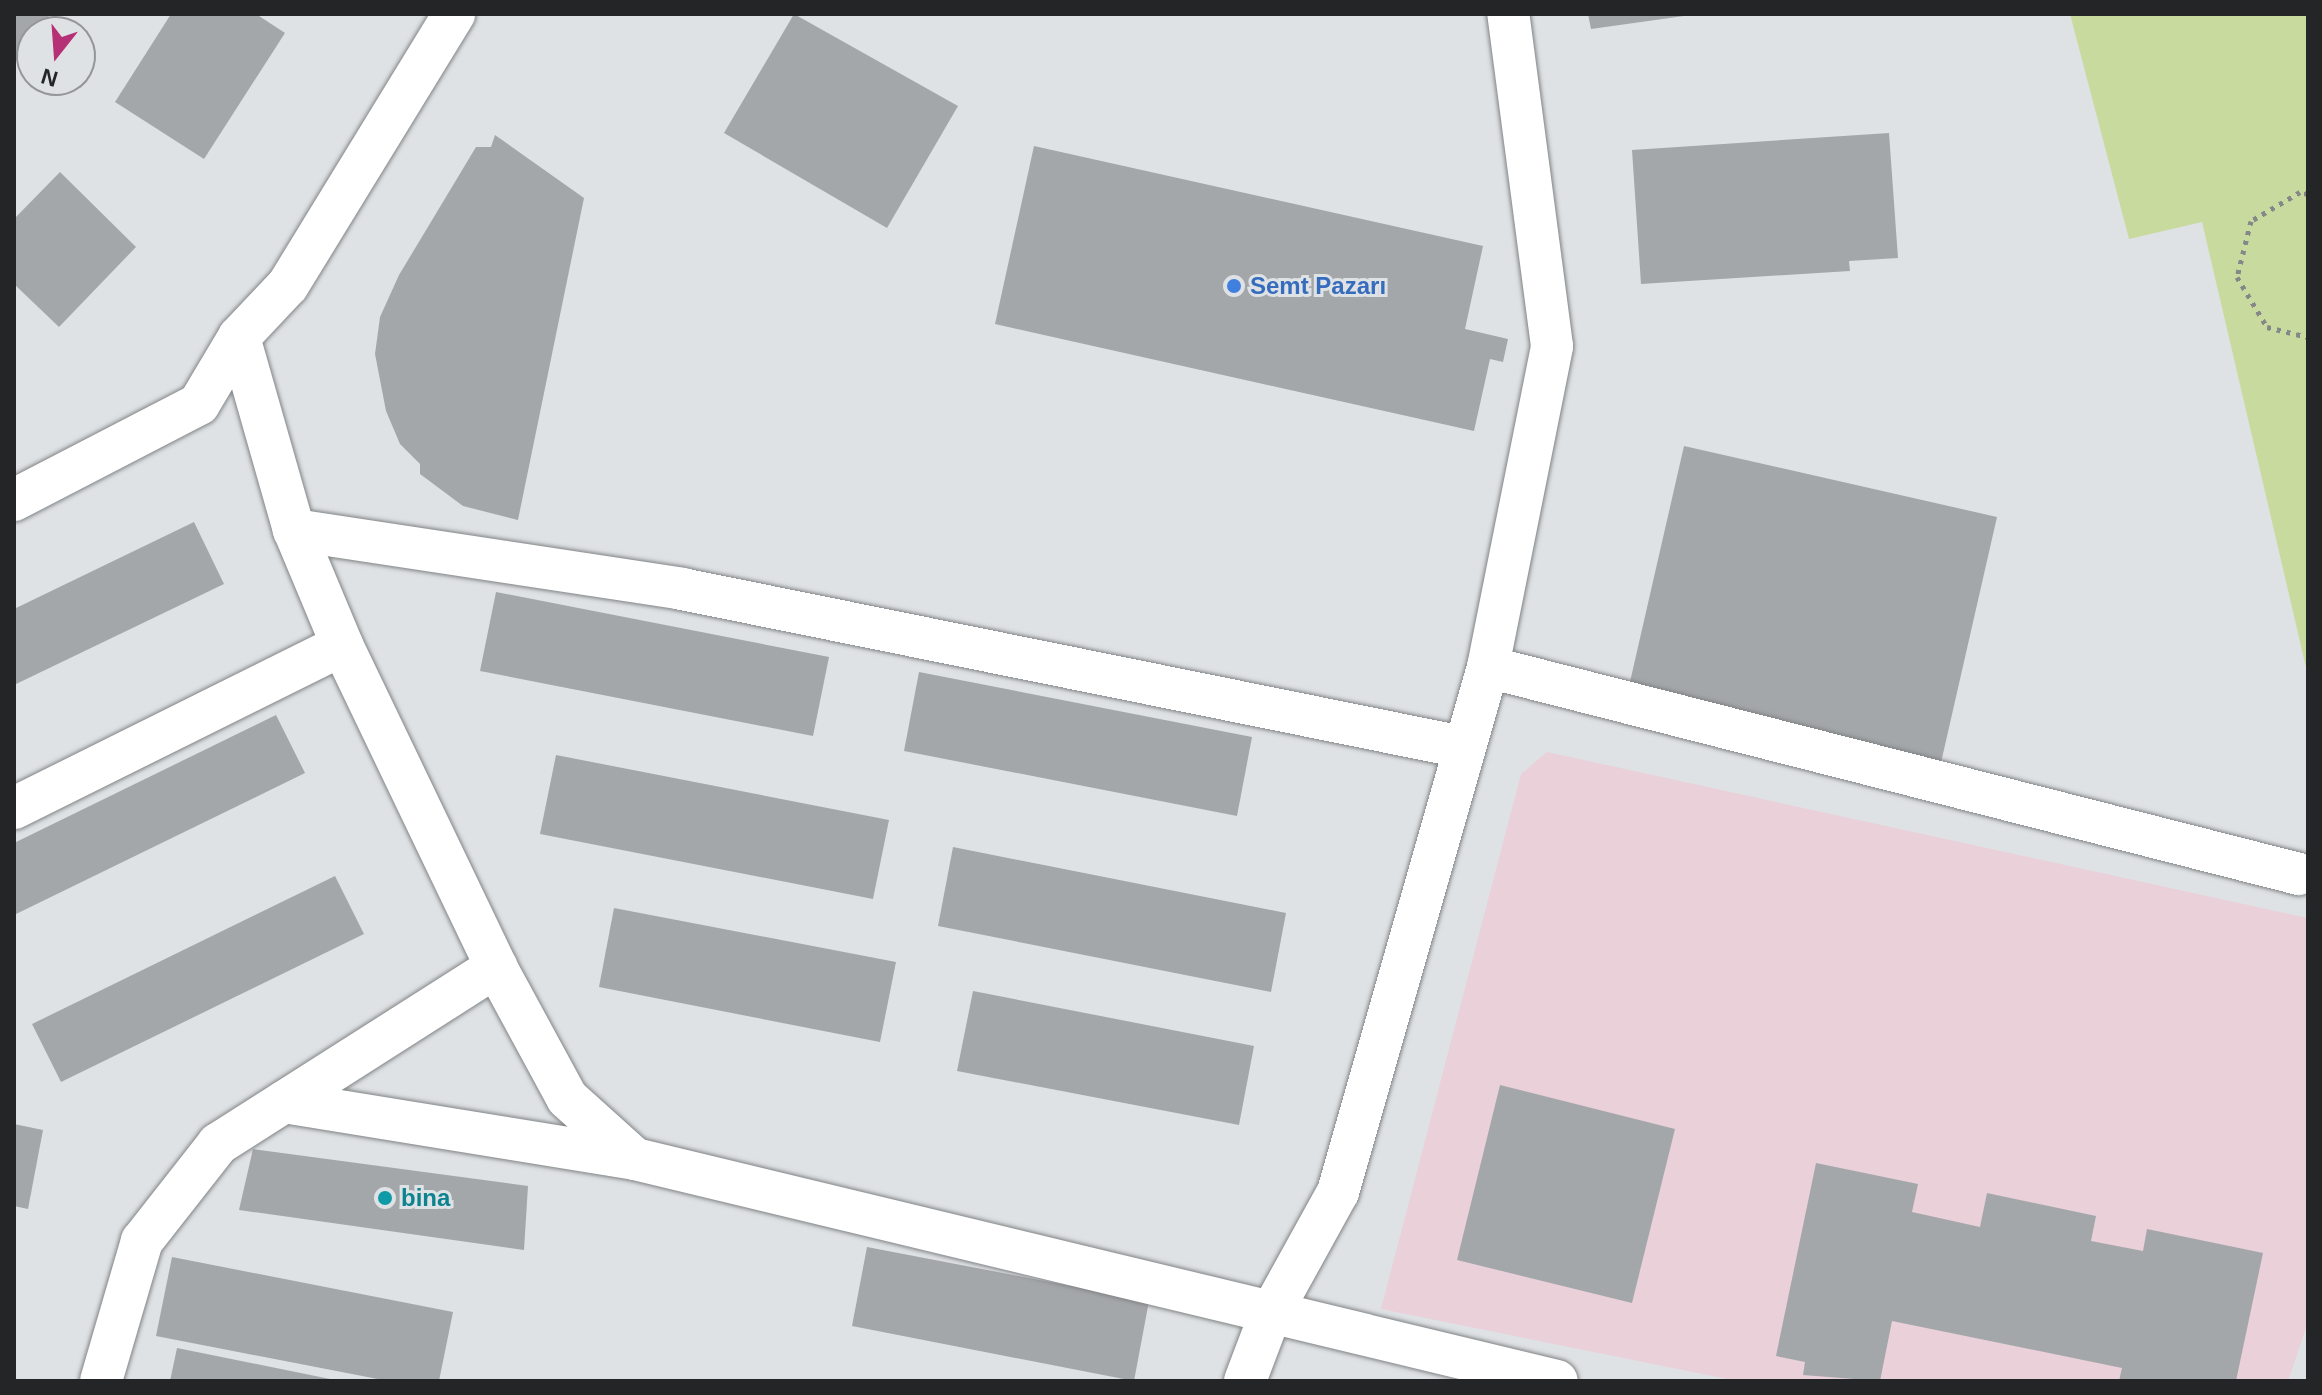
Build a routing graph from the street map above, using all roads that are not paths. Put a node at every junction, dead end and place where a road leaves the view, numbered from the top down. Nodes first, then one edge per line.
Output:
1 (453, 14) edge
2 (1508, 14) edge
3 (239, 337) junction
4 (14, 500) edge
5 (294, 530) junction
6 (342, 645) junction
7 (1488, 667) junction
8 (1462, 747) junction
9 (14, 808) edge
10 (2299, 874) dead end
11 (496, 967) junction
12 (284, 1102) junction
13 (635, 1159) junction
14 (1270, 1315) junction
15 (101, 1381) edge
16 (1245, 1381) edge
17 (1557, 1381) edge

1 - 3 street
2 - 7 street
3 - 4 street
3 - 5 street
5 - 6 street
5 - 8 street
6 - 9 street
6 - 11 street
7 - 8 street
7 - 10 street
8 - 14 street
11 - 12 street
11 - 13 street
12 - 13 street
12 - 15 street
13 - 14 street
14 - 16 street
14 - 17 street

